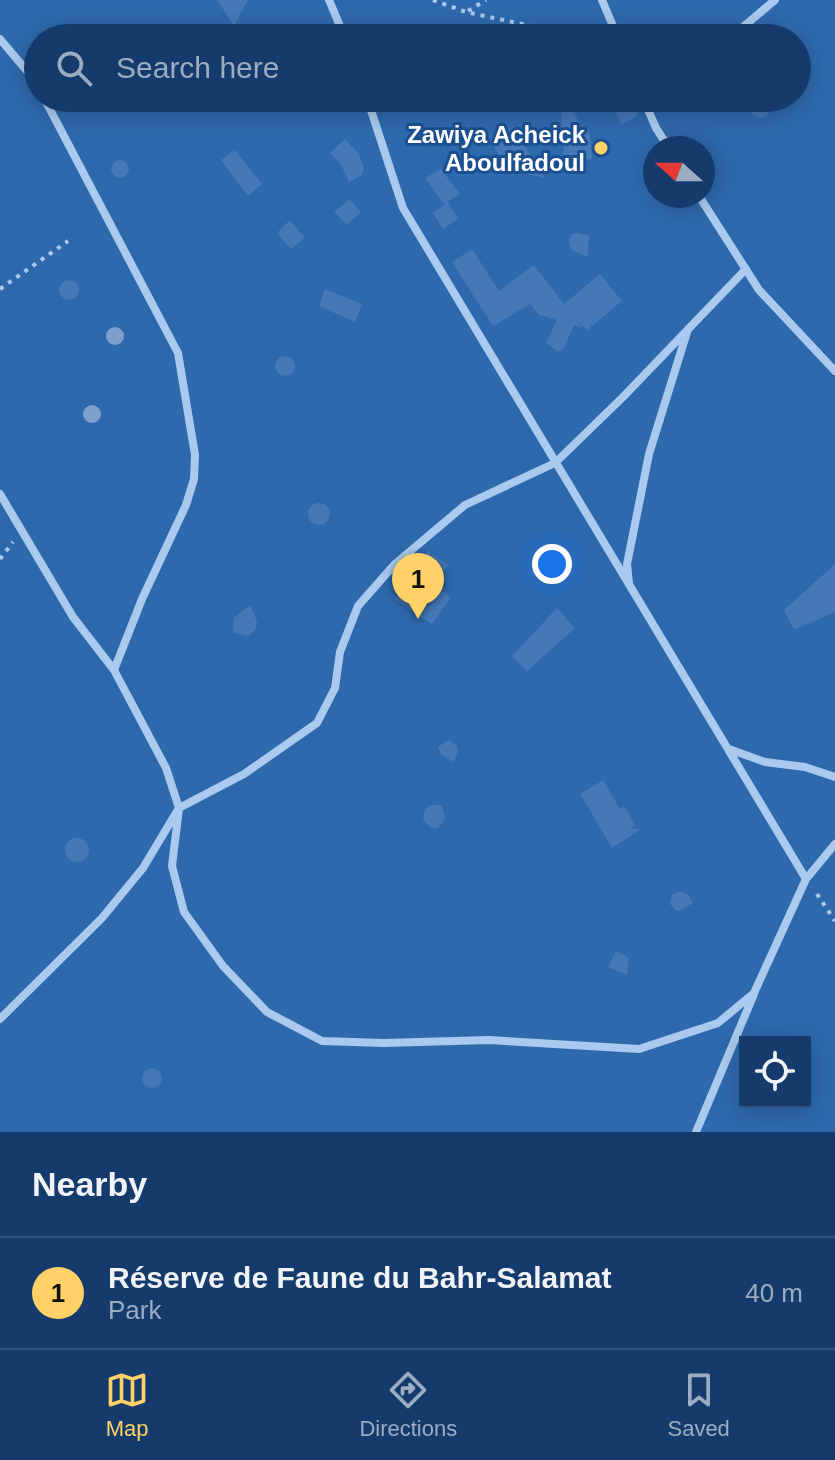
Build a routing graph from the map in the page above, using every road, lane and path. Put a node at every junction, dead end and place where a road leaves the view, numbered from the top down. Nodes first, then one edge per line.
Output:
1 (329, 0) edge
2 (433, 0) edge
3 (486, 0) edge
4 (602, 0) edge
5 (775, 0) edge
6 (466, 12) junction
7 (339, 24) edge
8 (522, 24) edge
9 (612, 24) edge
10 (747, 24) edge
11 (0, 39) edge
12 (24, 68) edge
13 (51, 112) edge
14 (372, 112) edge
15 (650, 112) edge
16 (663, 136) edge
17 (707, 208) edge
18 (68, 241) dead end
19 (746, 269) junction
20 (0, 289) edge
21 (690, 325) junction
22 (835, 371) edge
23 (555, 463) junction
24 (0, 494) edge
25 (629, 586) junction
26 (114, 670) junction
27 (728, 749) junction
28 (835, 777) edge
29 (179, 808) junction
30 (835, 844) edge
31 (806, 879) junction
32 (835, 921) edge
33 (754, 993) junction
34 (0, 1019) edge
35 (696, 1132) edge

1 - 7 street
2 - 6 path
3 - 6 path
4 - 9 street
5 - 10 street
6 - 8 path
11 - 12 street
13 - 26 street
14 - 23 street
15 - 16 street
17 - 19 street
18 - 20 path
19 - 21 street
19 - 22 street
21 - 23 street
21 - 25 street
23 - 25 street
23 - 29 street
24 - 26 street
25 - 27 street
26 - 29 street
27 - 28 street
27 - 31 street
29 - 33 street
29 - 34 street
30 - 31 street
31 - 32 path
31 - 33 street
33 - 35 street

